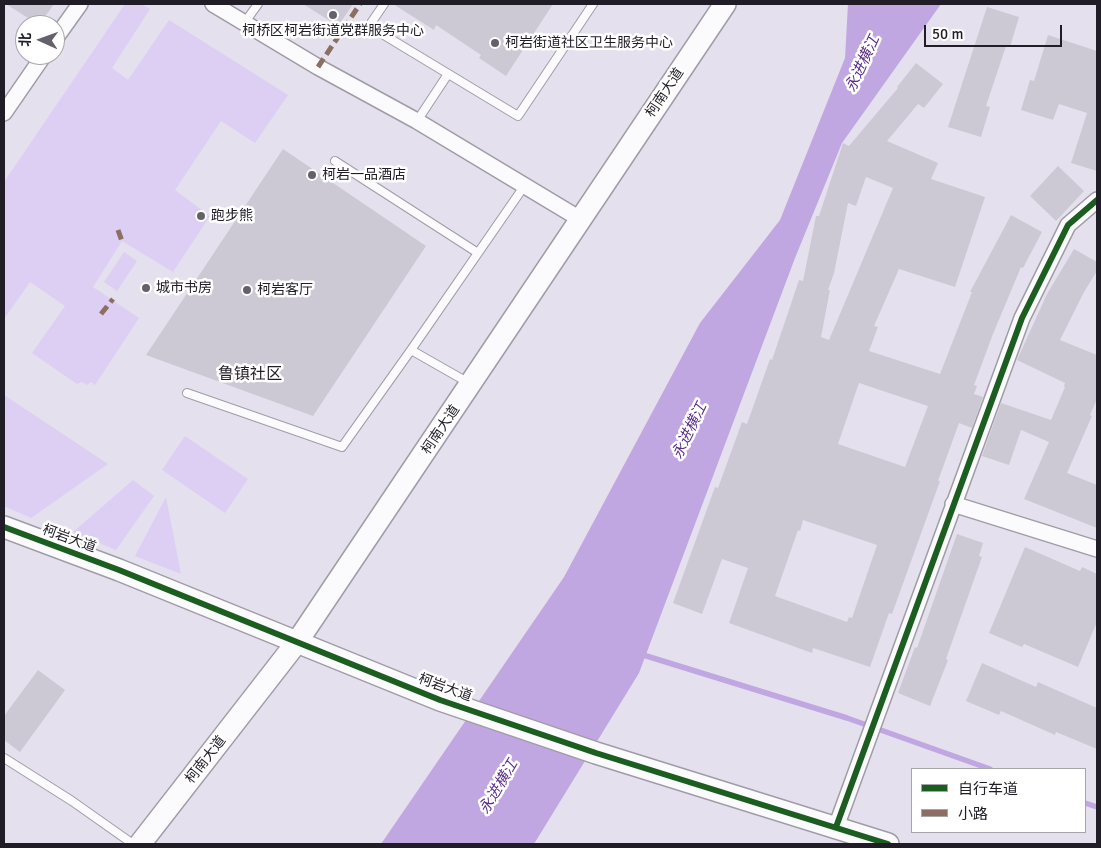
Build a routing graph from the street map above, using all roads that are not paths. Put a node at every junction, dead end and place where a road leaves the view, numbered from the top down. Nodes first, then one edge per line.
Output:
1 (80, 4) edge
2 (214, 4) edge
3 (258, 4) edge
4 (384, 4) edge
5 (593, 4) edge
6 (725, 4) edge
7 (245, 22) junction
8 (65, 26) edge
9 (37, 65) edge
10 (448, 74) junction
11 (4, 113) edge
12 (417, 122) junction
13 (335, 161) dead end
14 (525, 185) junction
15 (1097, 200) edge
16 (580, 219) junction
17 (478, 253) junction
18 (412, 350) junction
19 (471, 384) junction
20 (187, 393) dead end
21 (953, 504) junction
22 (4, 527) edge
23 (1097, 549) edge
24 (297, 642) junction
25 (4, 758) edge
26 (836, 827) junction
27 (133, 844) edge
28 (140, 844) edge
29 (888, 844) edge

1 - 8 street
2 - 7 street
3 - 7 lane
4 - 10 lane
5 - 10 lane
6 - 16 main road, 柯南大道
7 - 12 street
9 - 11 street
10 - 12 lane
12 - 14 street
13 - 17 lane
14 - 16 street
14 - 17 lane
15 - 21 street
16 - 19 main road, 柯南大道
17 - 18 lane
18 - 19 lane
18 - 20 lane
19 - 24 main road, 柯南大道
21 - 23 street
21 - 26 street
22 - 24 main road, 柯岩大道
24 - 26 main road, 柯岩大道
24 - 28 main road, 柯南大道
25 - 27 lane
26 - 29 main road, 柯岩大道

